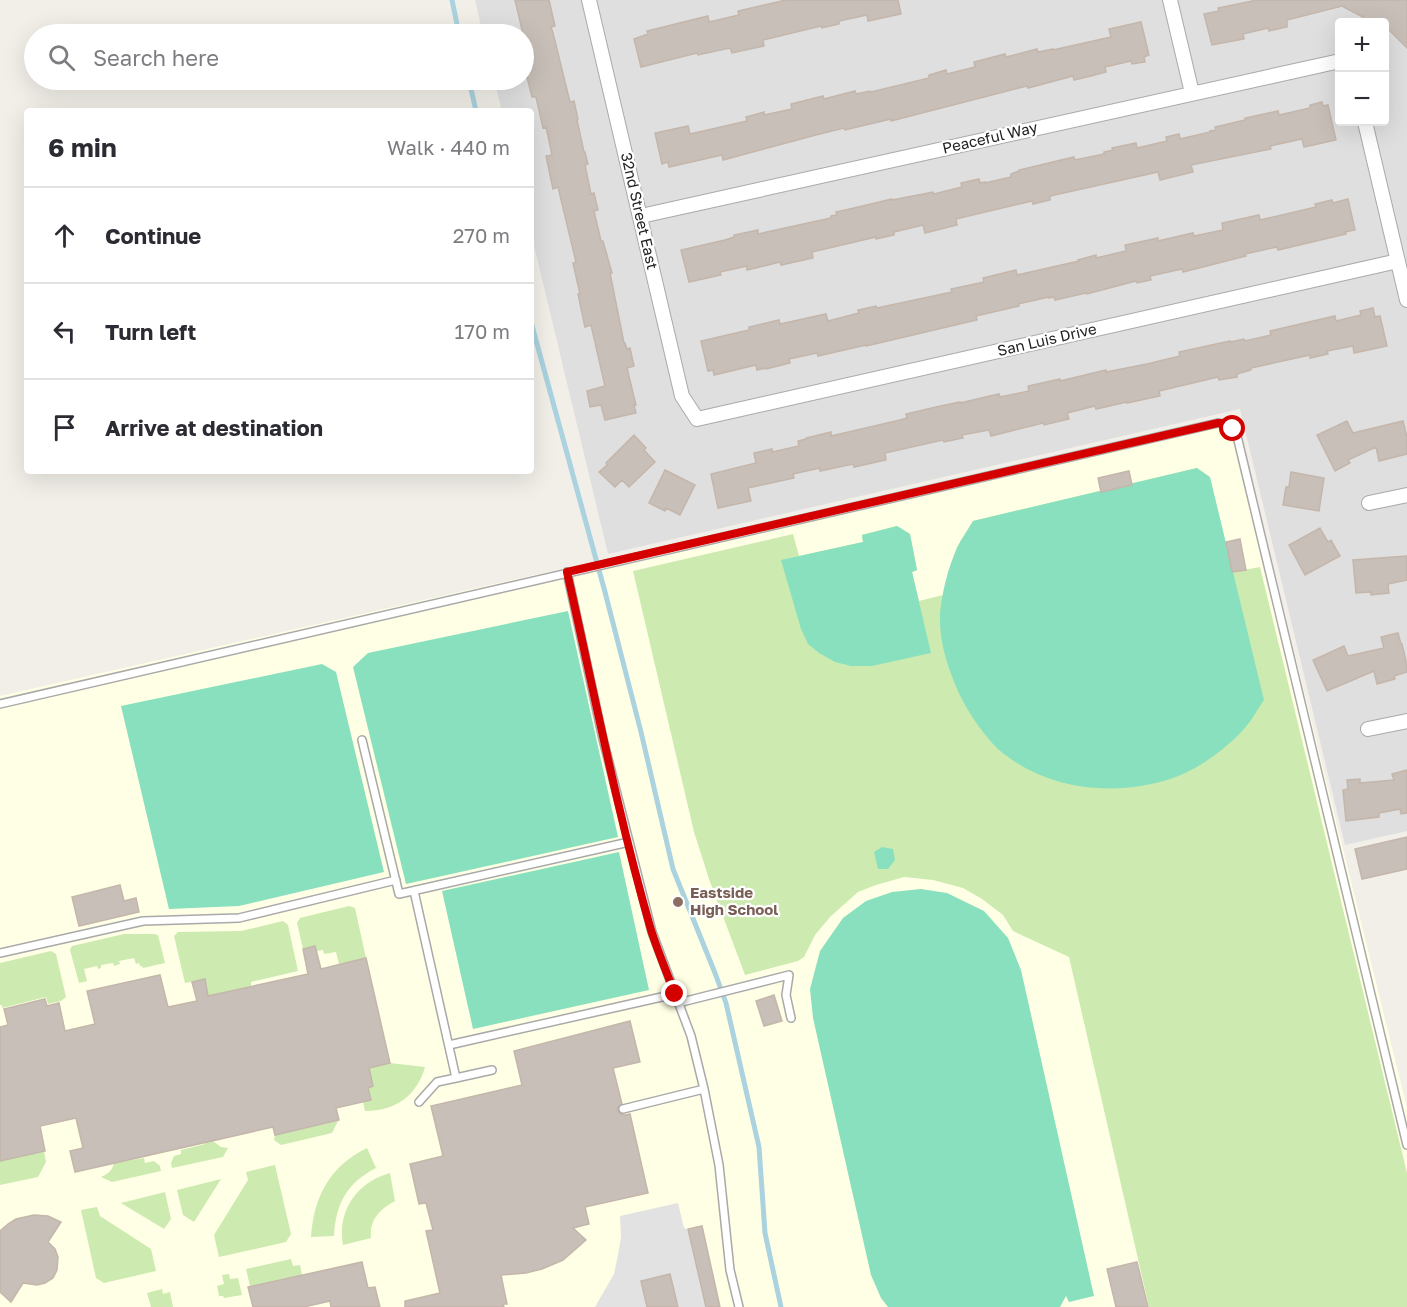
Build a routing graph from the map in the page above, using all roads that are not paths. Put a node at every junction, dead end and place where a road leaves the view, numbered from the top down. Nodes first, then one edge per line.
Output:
1 (1170, 0) edge
2 (594, 1) edge
3 (1335, 62) edge
4 (1192, 93) junction
5 (1366, 126) edge
6 (641, 216) junction
7 (1398, 261) junction
8 (1407, 300) edge
9 (697, 419) joint
10 (1407, 495) edge
11 (1369, 503) dead end
12 (567, 572) junction
13 (0, 704) edge
14 (1407, 721) edge
15 (1368, 729) dead end
16 (362, 740) dead end
17 (629, 842) junction
18 (396, 880) junction
19 (414, 891) junction
20 (0, 954) edge
21 (675, 994) junction
22 (678, 1003) junction
23 (790, 1018) dead end
24 (449, 1045) junction
25 (492, 1070) dead end
26 (456, 1078) junction
27 (704, 1089) junction
28 (419, 1102) dead end
29 (623, 1108) dead end
30 (1407, 1145) edge
31 (739, 1307) edge

1 - 4 street
2 - 6 street, 32nd Street East
3 - 4 street, Peaceful Way
4 - 6 street, Peaceful Way
5 - 7 street
6 - 9 street, 32nd Street East
7 - 8 street
7 - 9 street, San Luis Drive
10 - 11 street
12 - 13 lane
12 - 17 lane
12 - 30 lane
14 - 15 street
16 - 18 lane
17 - 19 lane
17 - 21 lane
18 - 19 lane
18 - 20 lane
19 - 24 lane
21 - 22 lane
21 - 24 lane
22 - 23 lane
22 - 27 lane
24 - 26 lane
25 - 26 lane
26 - 28 lane
27 - 29 lane
27 - 31 lane

